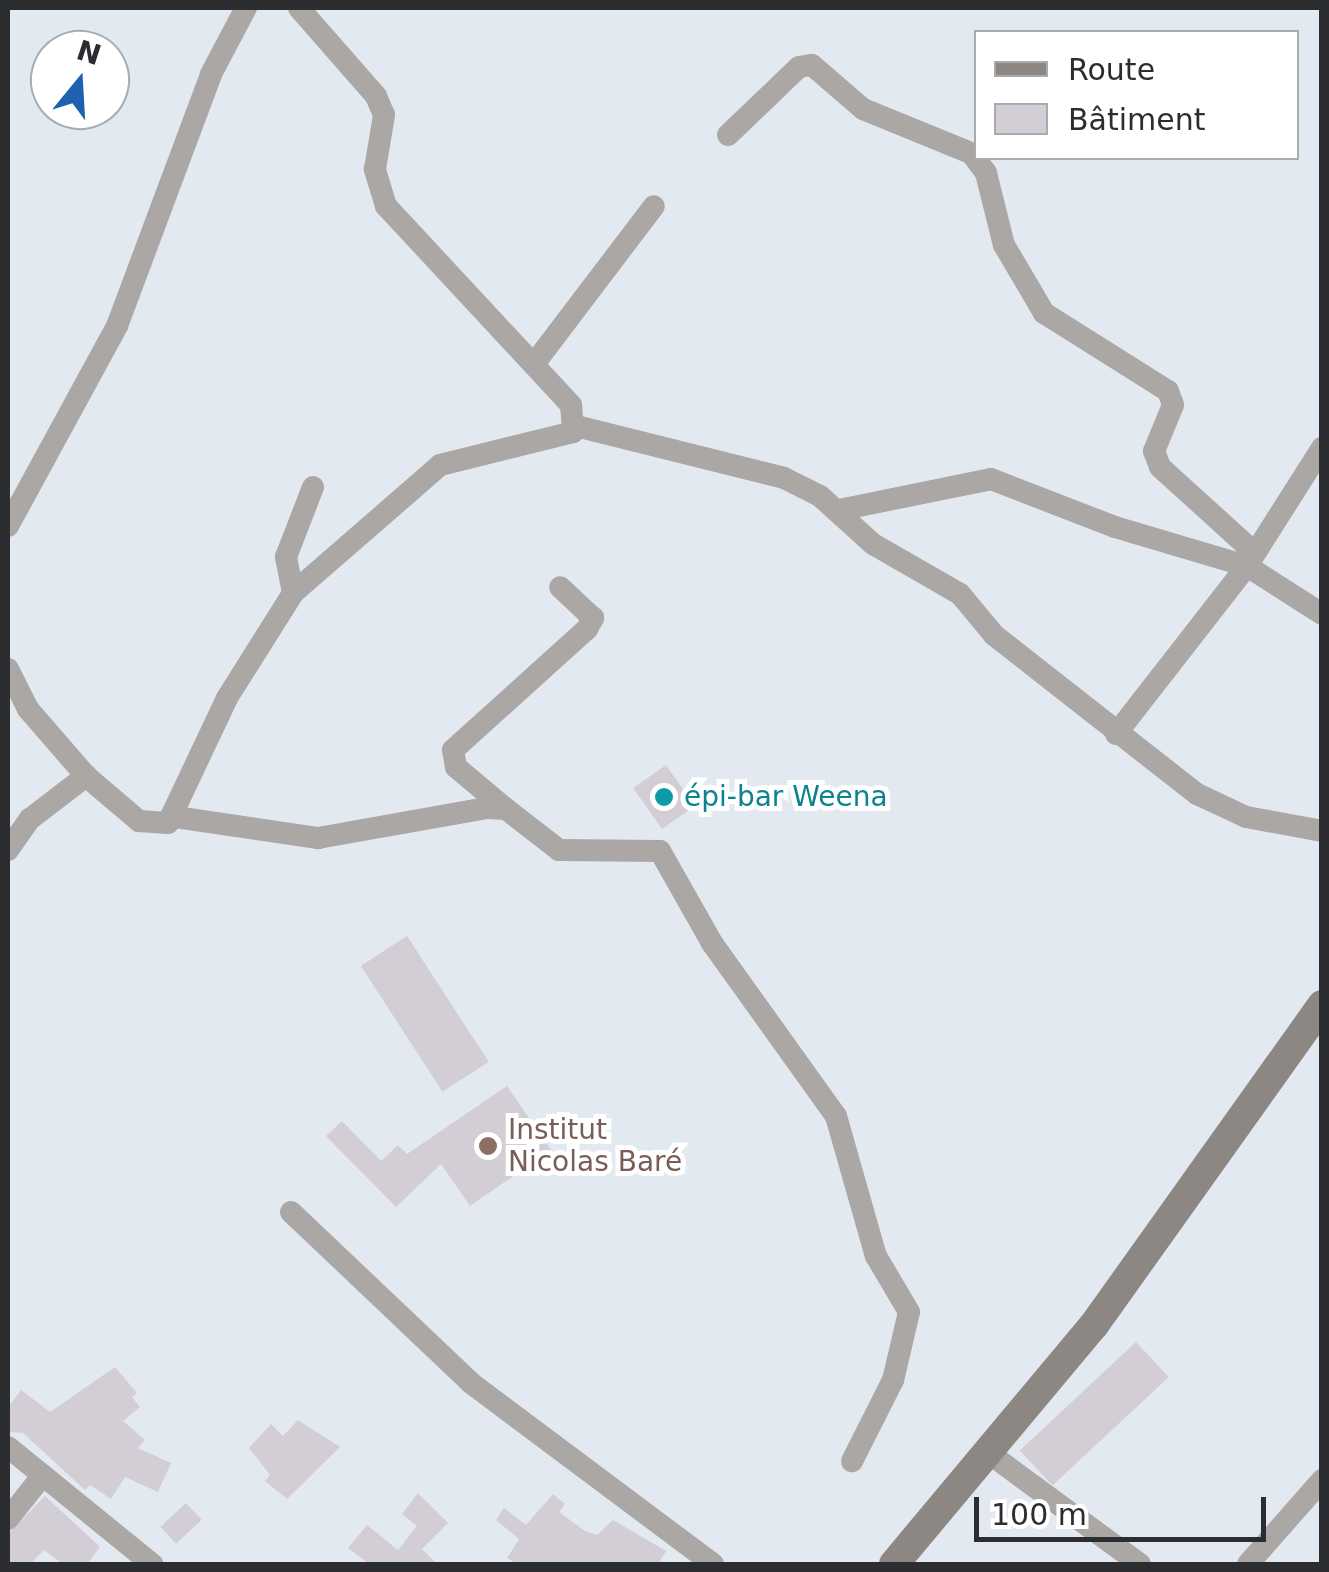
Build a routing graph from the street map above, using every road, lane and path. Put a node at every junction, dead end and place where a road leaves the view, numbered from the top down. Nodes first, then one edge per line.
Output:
1 (246, 8) edge
2 (299, 8) edge
3 (728, 135) dead end
4 (974, 159) edge
5 (975, 160) edge
6 (654, 206) dead end
7 (534, 364) junction
8 (576, 426) junction
9 (1322, 448) edge
10 (313, 488) dead end
11 (839, 510) junction
12 (8, 526) edge
13 (1251, 560) junction
14 (560, 587) dead end
15 (293, 593) junction
16 (1322, 614) edge
17 (8, 669) edge
18 (1116, 734) junction
19 (86, 776) junction
20 (506, 810) junction
21 (175, 817) junction
22 (1322, 831) edge
23 (8, 850) edge
24 (1322, 1004) edge
25 (292, 1212) dead end
26 (8, 1446) edge
27 (986, 1451) junction
28 (852, 1461) dead end
29 (43, 1476) junction
30 (1322, 1480) edge
31 (8, 1519) edge
32 (1132, 1562) edge
33 (152, 1564) edge
34 (713, 1564) edge
35 (894, 1564) edge
36 (1248, 1564) edge

1 - 12 street
2 - 7 street
3 - 4 street
5 - 13 street
6 - 7 street
7 - 8 street
8 - 11 street
8 - 15 street
9 - 13 street
10 - 15 street
11 - 13 street
11 - 18 street
13 - 16 street
13 - 18 street
14 - 20 street
15 - 21 street
17 - 19 street
18 - 22 street
19 - 21 street
19 - 23 street
20 - 21 street
20 - 28 street
24 - 27 main road
25 - 34 street
26 - 29 street
27 - 32 street
27 - 35 main road
29 - 31 street
29 - 33 street
30 - 36 street

